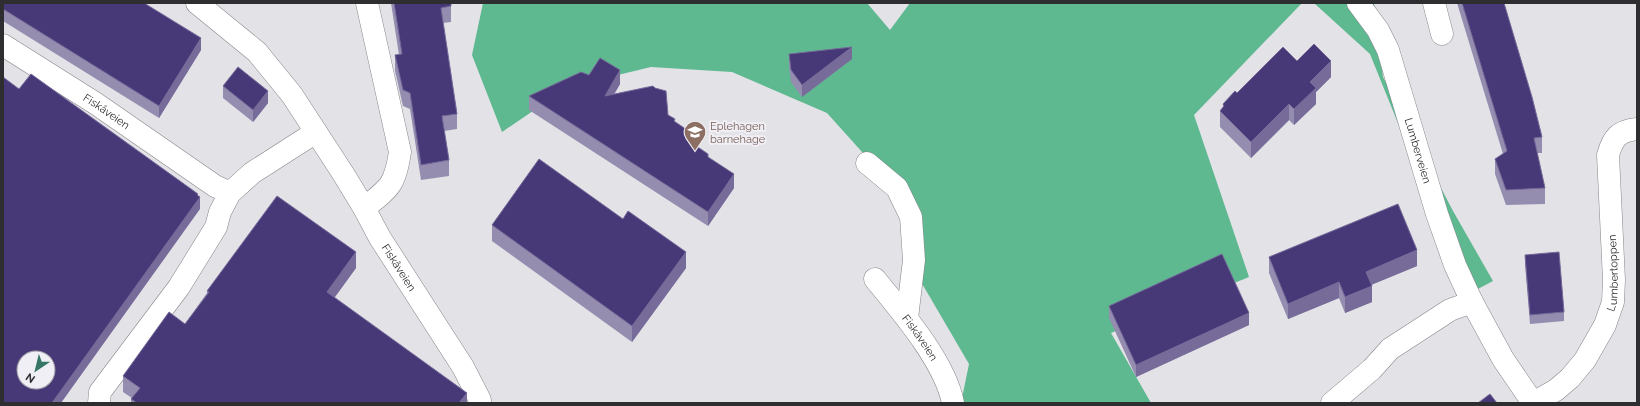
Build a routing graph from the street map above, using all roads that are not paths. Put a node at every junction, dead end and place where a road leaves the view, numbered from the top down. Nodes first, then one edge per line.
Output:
1 (197, 3) edge
2 (368, 3) edge
3 (1358, 3) edge
4 (1434, 3) edge
5 (1442, 34) dead end
6 (3, 45) edge
7 (1637, 129) edge
8 (316, 132) junction
9 (867, 163) dead end
10 (230, 194) junction
11 (364, 208) junction
12 (876, 279) dead end
13 (1472, 302) junction
14 (907, 318) junction
15 (99, 403) edge
16 (480, 403) edge
17 (953, 403) edge
18 (1332, 403) edge
19 (1533, 403) edge

1 - 8 street, Fiskåveien
2 - 11 street
3 - 13 street, Lumberveien
4 - 5 street
6 - 10 street, Fiskåveien
7 - 19 street, Lumbertoppen
8 - 10 street
8 - 11 street, Fiskåveien
9 - 14 street
10 - 15 street
11 - 16 street, Fiskåveien
12 - 14 street, Fiskåveien
13 - 18 street
13 - 19 street, Lumberveien
14 - 17 street, Fiskåveien

